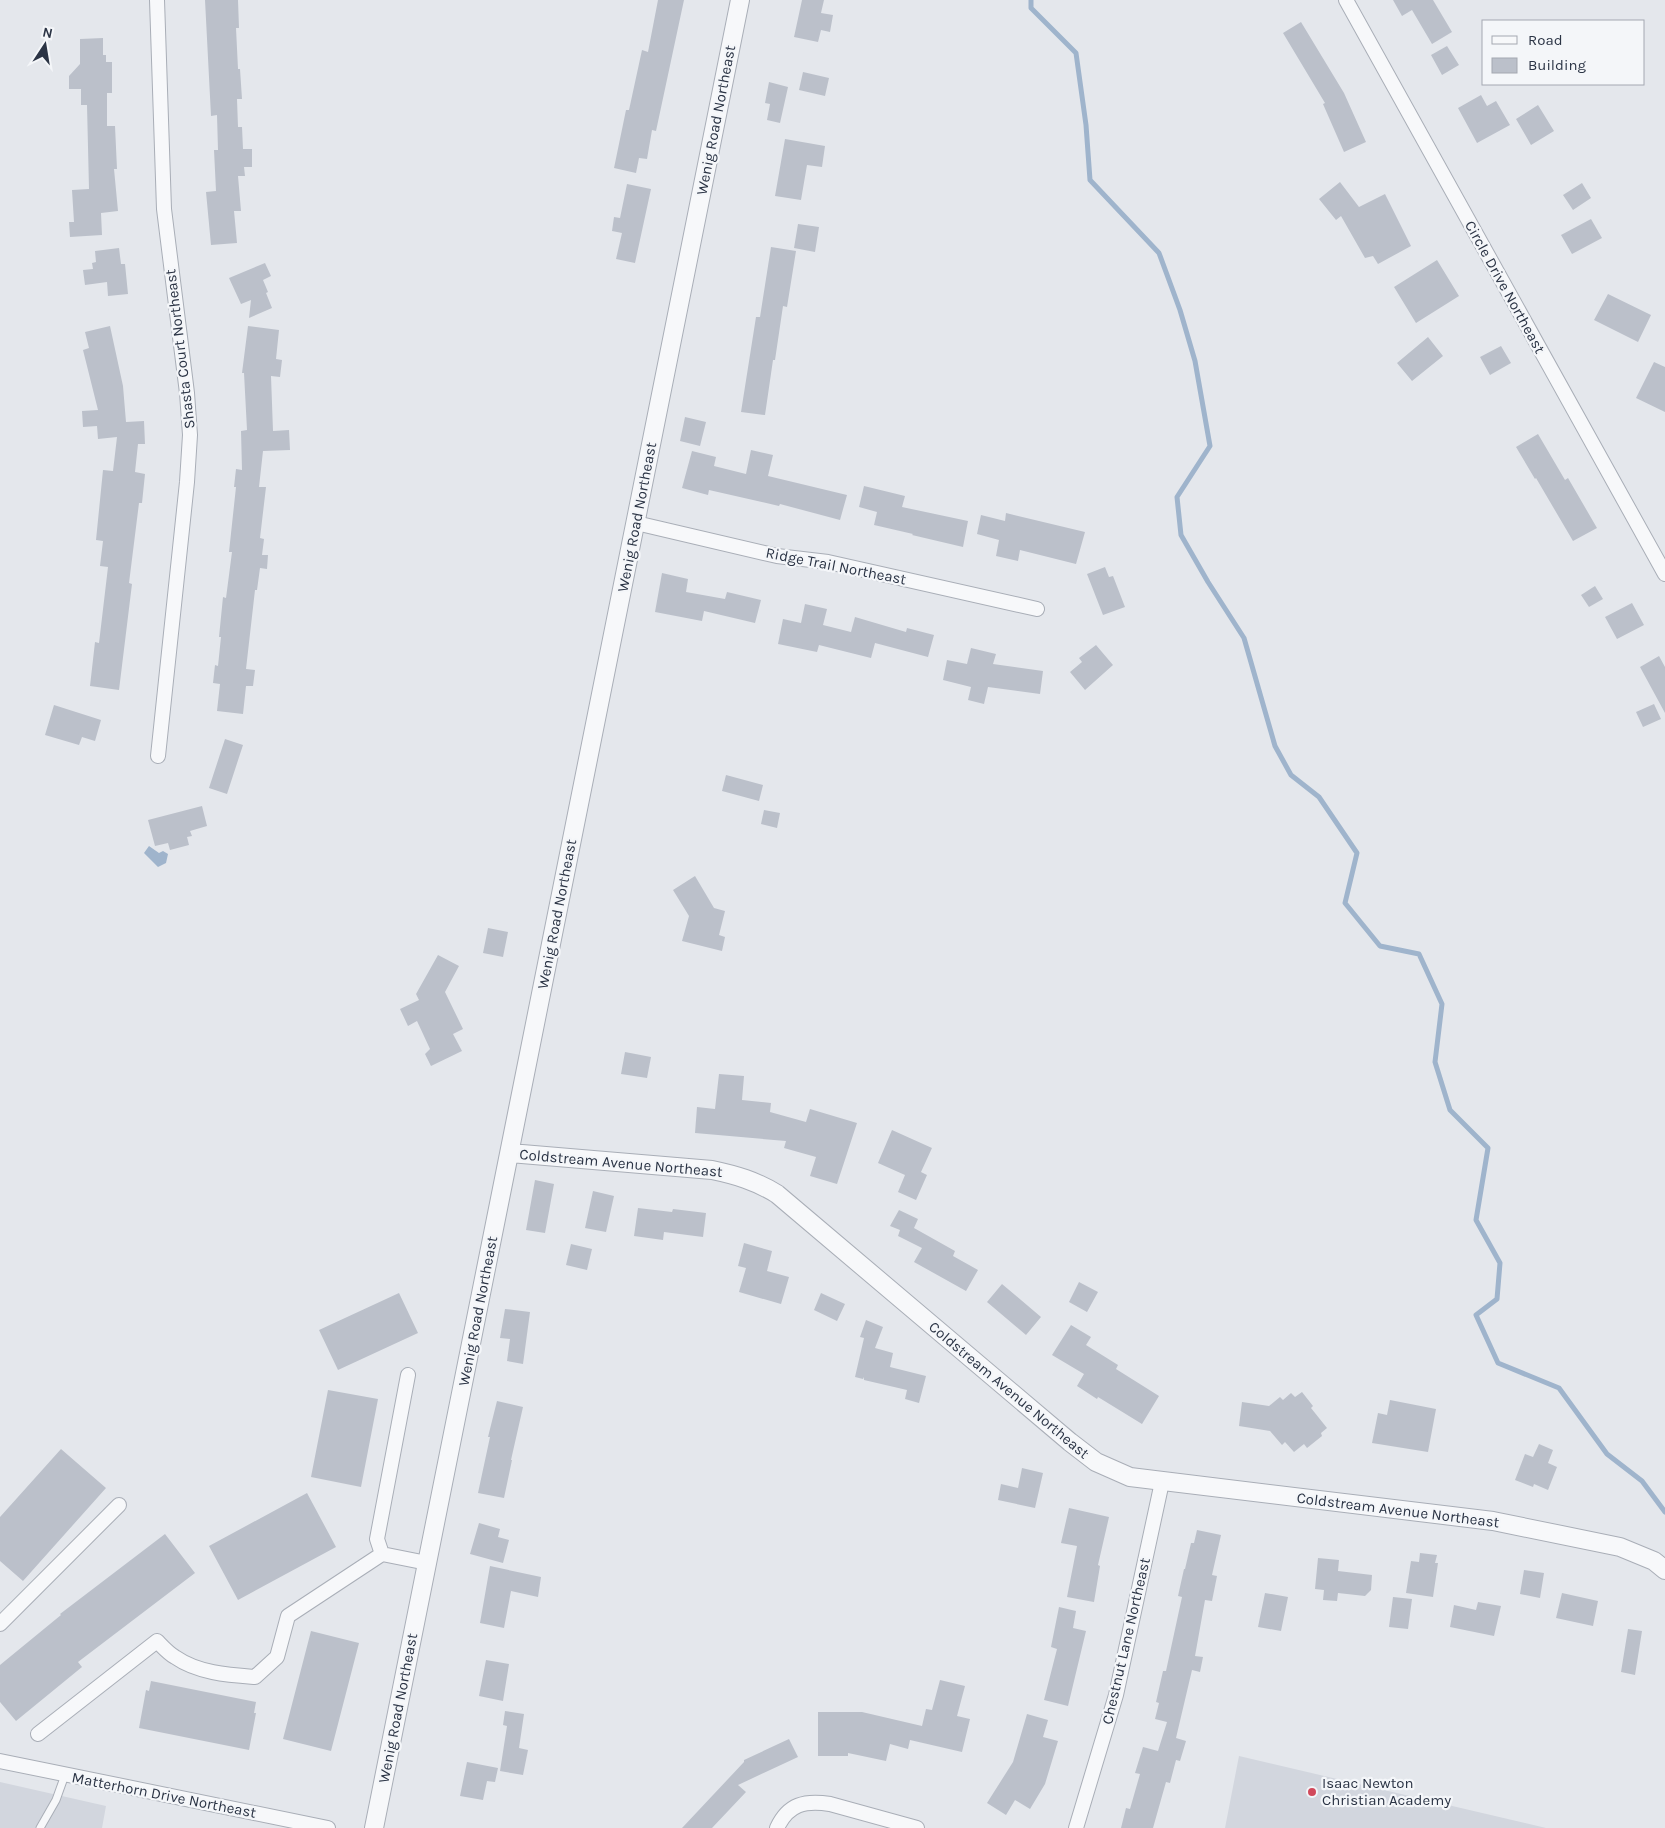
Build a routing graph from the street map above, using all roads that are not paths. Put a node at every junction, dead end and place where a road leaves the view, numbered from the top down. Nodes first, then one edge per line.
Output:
1 (157, 0) edge
2 (740, 0) edge
3 (1346, 0) edge
4 (636, 523) junction
5 (1665, 574) edge
6 (1037, 609) dead end
7 (158, 756) dead end
8 (510, 1152) junction
9 (408, 1375) dead end
10 (1162, 1482) junction
11 (119, 1505) dead end
12 (382, 1554) junction
13 (427, 1563) junction
14 (1665, 1570) edge
15 (0, 1624) edge
16 (38, 1734) dead end
17 (0, 1761) edge
18 (65, 1775) junction
19 (40, 1828) edge
20 (328, 1828) edge
21 (374, 1828) edge
22 (776, 1828) edge
23 (917, 1828) edge
24 (1076, 1828) edge

1 - 7 street, Shasta Court Northeast
2 - 4 street, Wenig Road Northeast
3 - 5 street, Circle Drive Northeast
4 - 6 street, Ridge Trail Northeast
4 - 8 street, Wenig Road Northeast
8 - 10 street, Coldstream Avenue Northeast
8 - 13 street, Wenig Road Northeast
9 - 12 street
10 - 14 street, Coldstream Avenue Northeast
10 - 24 street, Chestnut Lane Northeast
11 - 15 street
12 - 13 street
12 - 16 street
13 - 21 street, Wenig Road Northeast
17 - 18 street, Matterhorn Drive Northeast
18 - 19 lane
18 - 20 street, Matterhorn Drive Northeast
22 - 23 street

